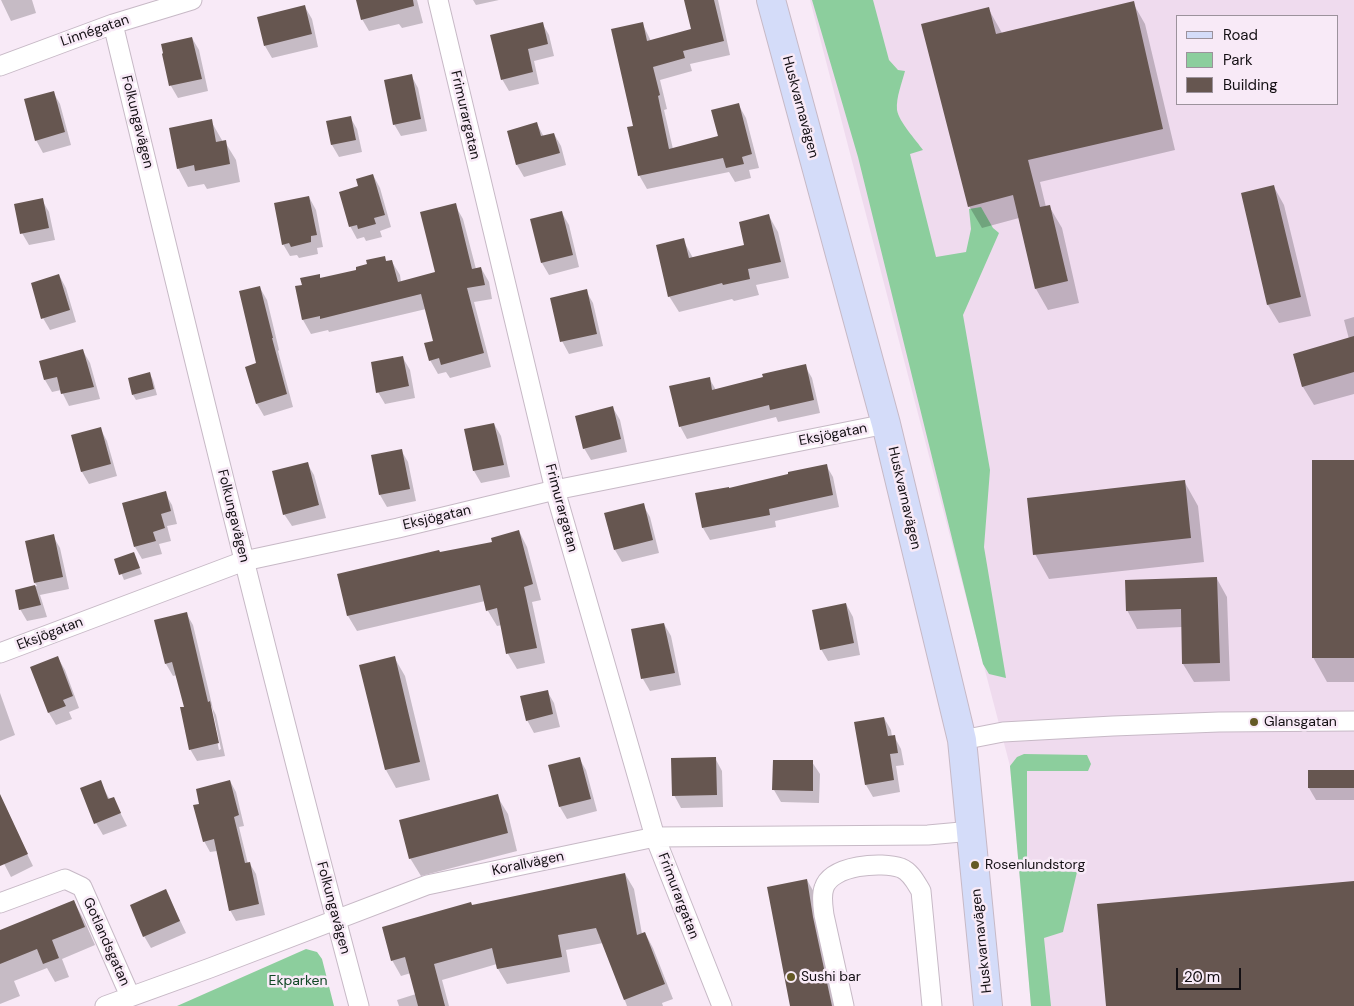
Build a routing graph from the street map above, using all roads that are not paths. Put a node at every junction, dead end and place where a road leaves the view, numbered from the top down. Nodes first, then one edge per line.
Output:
1 (192, 0) edge
2 (438, 0) edge
3 (771, 0) edge
4 (113, 24) junction
5 (0, 66) edge
6 (886, 424) junction
7 (555, 490) junction
8 (244, 561) junction
9 (0, 653) edge
10 (1354, 721) edge
11 (962, 740) junction
12 (972, 831) junction
13 (656, 837) junction
14 (0, 903) edge
15 (336, 920) junction
16 (130, 996) junction
17 (104, 1006) edge
18 (359, 1006) edge
19 (722, 1006) edge
20 (844, 1006) edge
21 (932, 1006) edge
22 (988, 1006) edge

1 - 4 street, Linnégatan
2 - 7 street, Frimurargatan
3 - 6 street, Huskvarnavägen
4 - 5 street, Linnégatan
4 - 8 street, Folkungavägen
6 - 7 street, Eksjögatan
6 - 11 street, Huskvarnavägen
7 - 8 street, Eksjögatan
7 - 13 street, Frimurargatan
8 - 9 street, Eksjögatan
8 - 15 street, Folkungavägen
10 - 11 street
11 - 12 street, Huskvarnavägen
12 - 13 street, Korallvägen
12 - 22 street, Huskvarnavägen
13 - 15 street, Korallvägen
13 - 19 street, Frimurargatan
14 - 16 street, Gotlandsgatan
15 - 16 street, Korallvägen
15 - 18 street, Folkungavägen
16 - 17 street, Korallvägen
20 - 21 street

